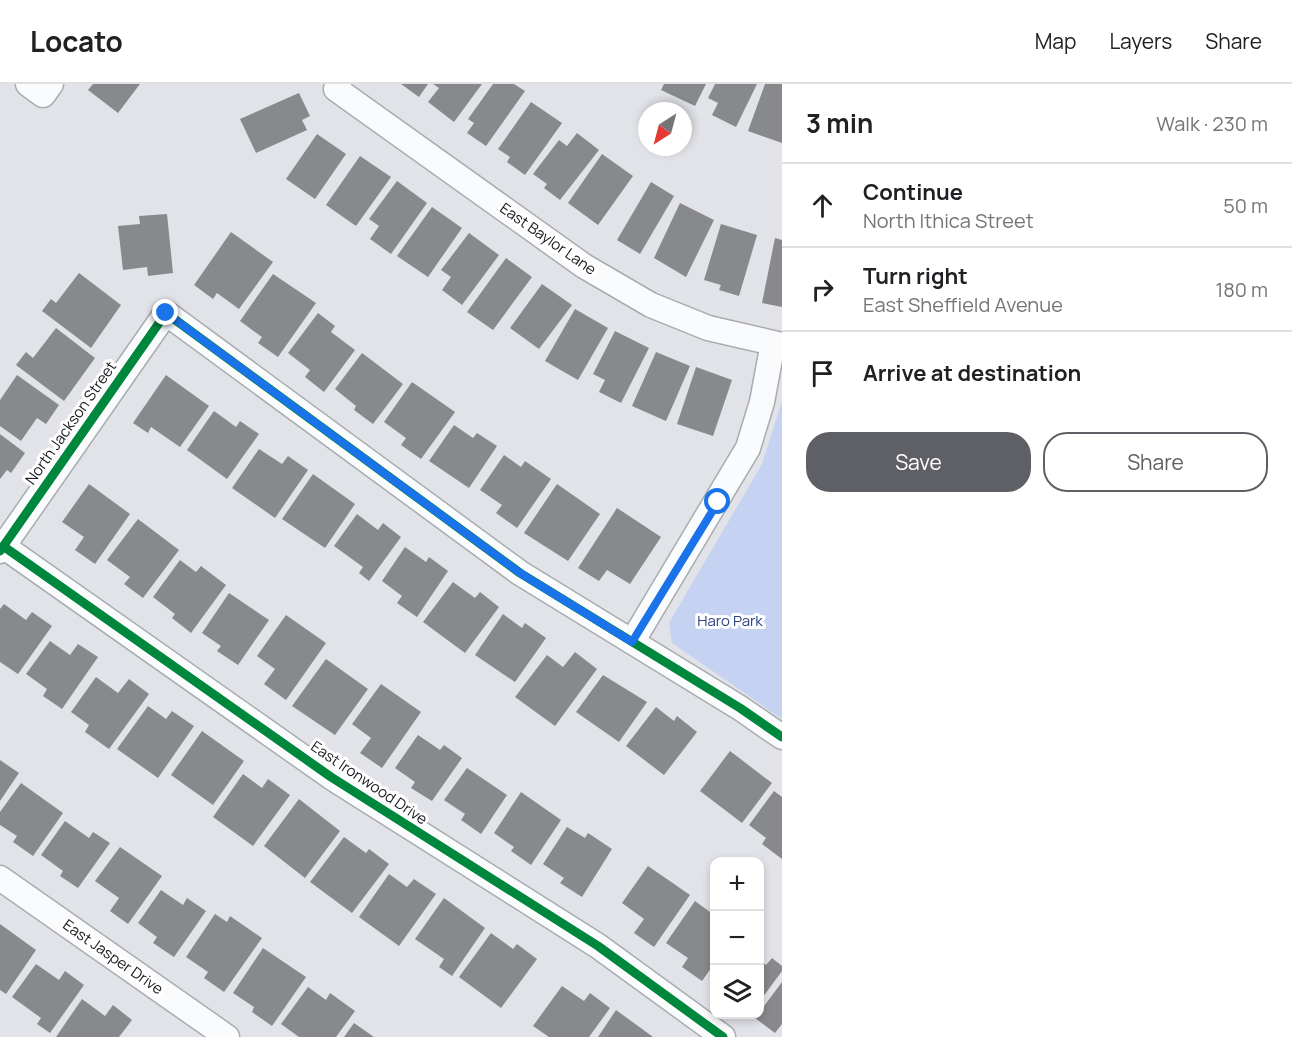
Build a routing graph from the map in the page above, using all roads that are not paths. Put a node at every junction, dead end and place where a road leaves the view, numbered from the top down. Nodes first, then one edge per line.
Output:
1 (28, 84) edge
2 (51, 84) edge
3 (337, 86) edge
4 (777, 344) edge
5 (2, 548) edge
6 (632, 642) junction
7 (782, 738) edge
8 (0, 878) edge
9 (227, 1037) edge
10 (723, 1037) edge

1 - 2 street
3 - 4 street, East Baylor Lane
4 - 6 street
5 - 6 street, North Jackson Street
5 - 10 street, East Ironwood Drive
6 - 7 street
8 - 9 street, East Jasper Drive

